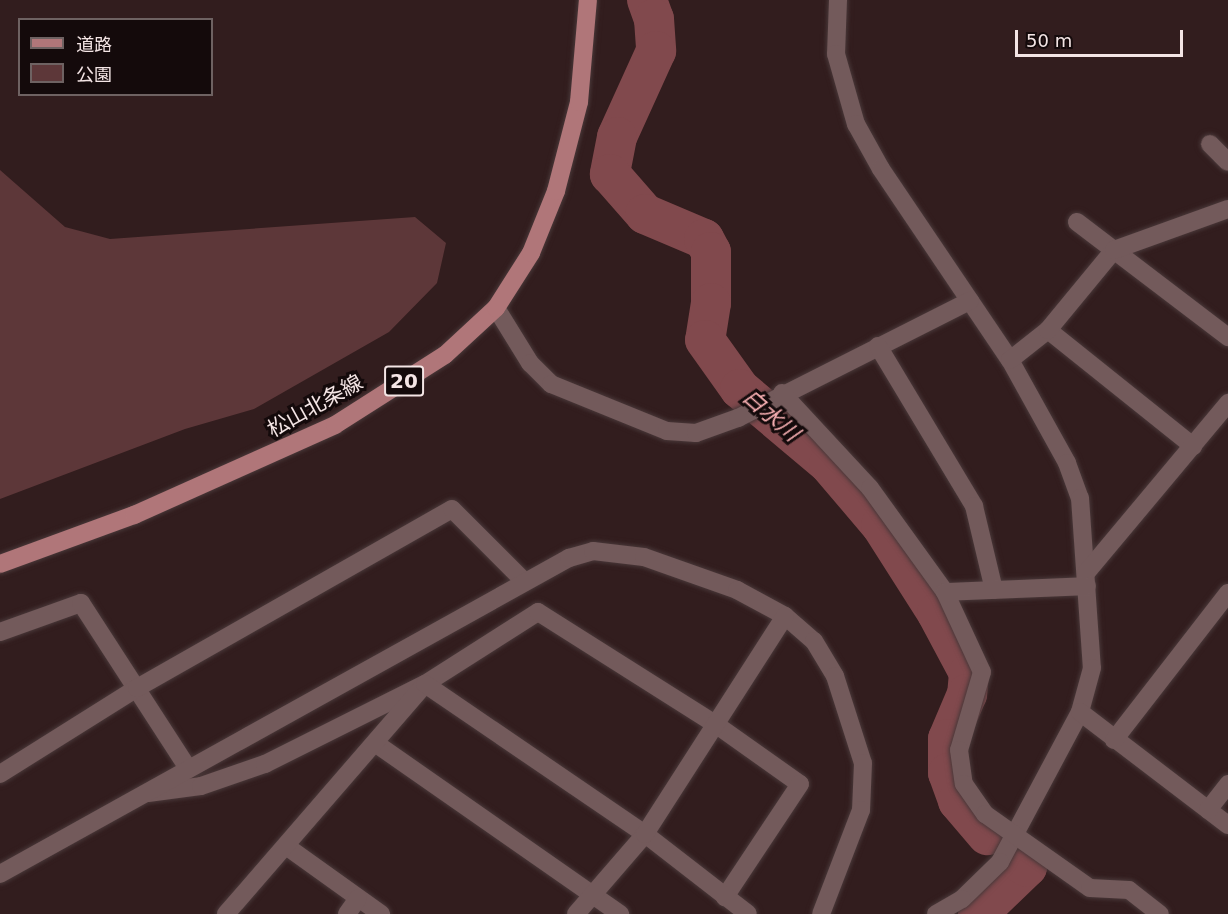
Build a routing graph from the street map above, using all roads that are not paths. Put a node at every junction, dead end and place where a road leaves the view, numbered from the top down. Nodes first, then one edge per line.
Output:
1 (588, 0) edge
2 (837, 0) edge
3 (1210, 144) dead end
4 (1228, 162) edge
5 (1228, 209) edge
6 (1077, 222) dead end
7 (1114, 250) junction
8 (970, 301) junction
9 (496, 308) junction
10 (1048, 330) junction
11 (1228, 337) edge
12 (878, 346) junction
13 (1010, 360) junction
14 (782, 393) junction
15 (1228, 403) edge
16 (1193, 446) junction
17 (0, 564) edge
18 (1087, 580) junction
19 (525, 582) junction
20 (994, 590) junction
21 (945, 592) junction
22 (1228, 593) edge
23 (785, 616) junction
24 (0, 632) edge
25 (425, 684) junction
26 (137, 688) junction
27 (1080, 712) junction
28 (718, 726) junction
29 (1114, 740) junction
30 (375, 743) junction
31 (187, 767) junction
32 (0, 774) edge
33 (1228, 784) edge
34 (136, 795) junction
35 (1208, 810) junction
36 (1228, 825) edge
37 (645, 834) junction
38 (1013, 837) junction
39 (286, 846) junction
40 (0, 874) edge
41 (591, 893) junction
42 (725, 897) junction
43 (358, 898) junction
44 (226, 914) edge
45 (347, 914) edge
46 (381, 914) edge
47 (576, 914) edge
48 (620, 914) edge
49 (748, 914) edge
50 (821, 914) edge
51 (936, 914) edge
52 (1160, 914) edge

1 - 9 main road, 松山北条線 / 20
2 - 8 street
3 - 4 street
5 - 7 street
6 - 7 street
7 - 10 street
7 - 11 street
8 - 12 street
8 - 13 street
9 - 14 street
9 - 17 main road, 松山北条線 / 20
10 - 13 street
10 - 16 street
12 - 14 street
12 - 20 street
13 - 18 street
14 - 21 street
15 - 16 street
16 - 18 street
18 - 20 street
18 - 27 street
19 - 23 street
19 - 26 street
19 - 31 street
20 - 21 street
21 - 38 street
22 - 29 street
23 - 28 street
23 - 50 street
24 - 26 street
25 - 28 street
25 - 30 street
25 - 34 street
25 - 37 street
26 - 31 street
26 - 32 street
27 - 29 street
27 - 38 street
28 - 37 street
28 - 42 street
29 - 35 street
30 - 39 street
30 - 41 street
31 - 34 street
33 - 35 street
34 - 40 street
35 - 36 street
37 - 41 street
37 - 42 street
38 - 51 street
38 - 52 street
39 - 43 street
39 - 44 street
41 - 47 street
41 - 48 street
42 - 49 street
43 - 45 street
43 - 46 street

